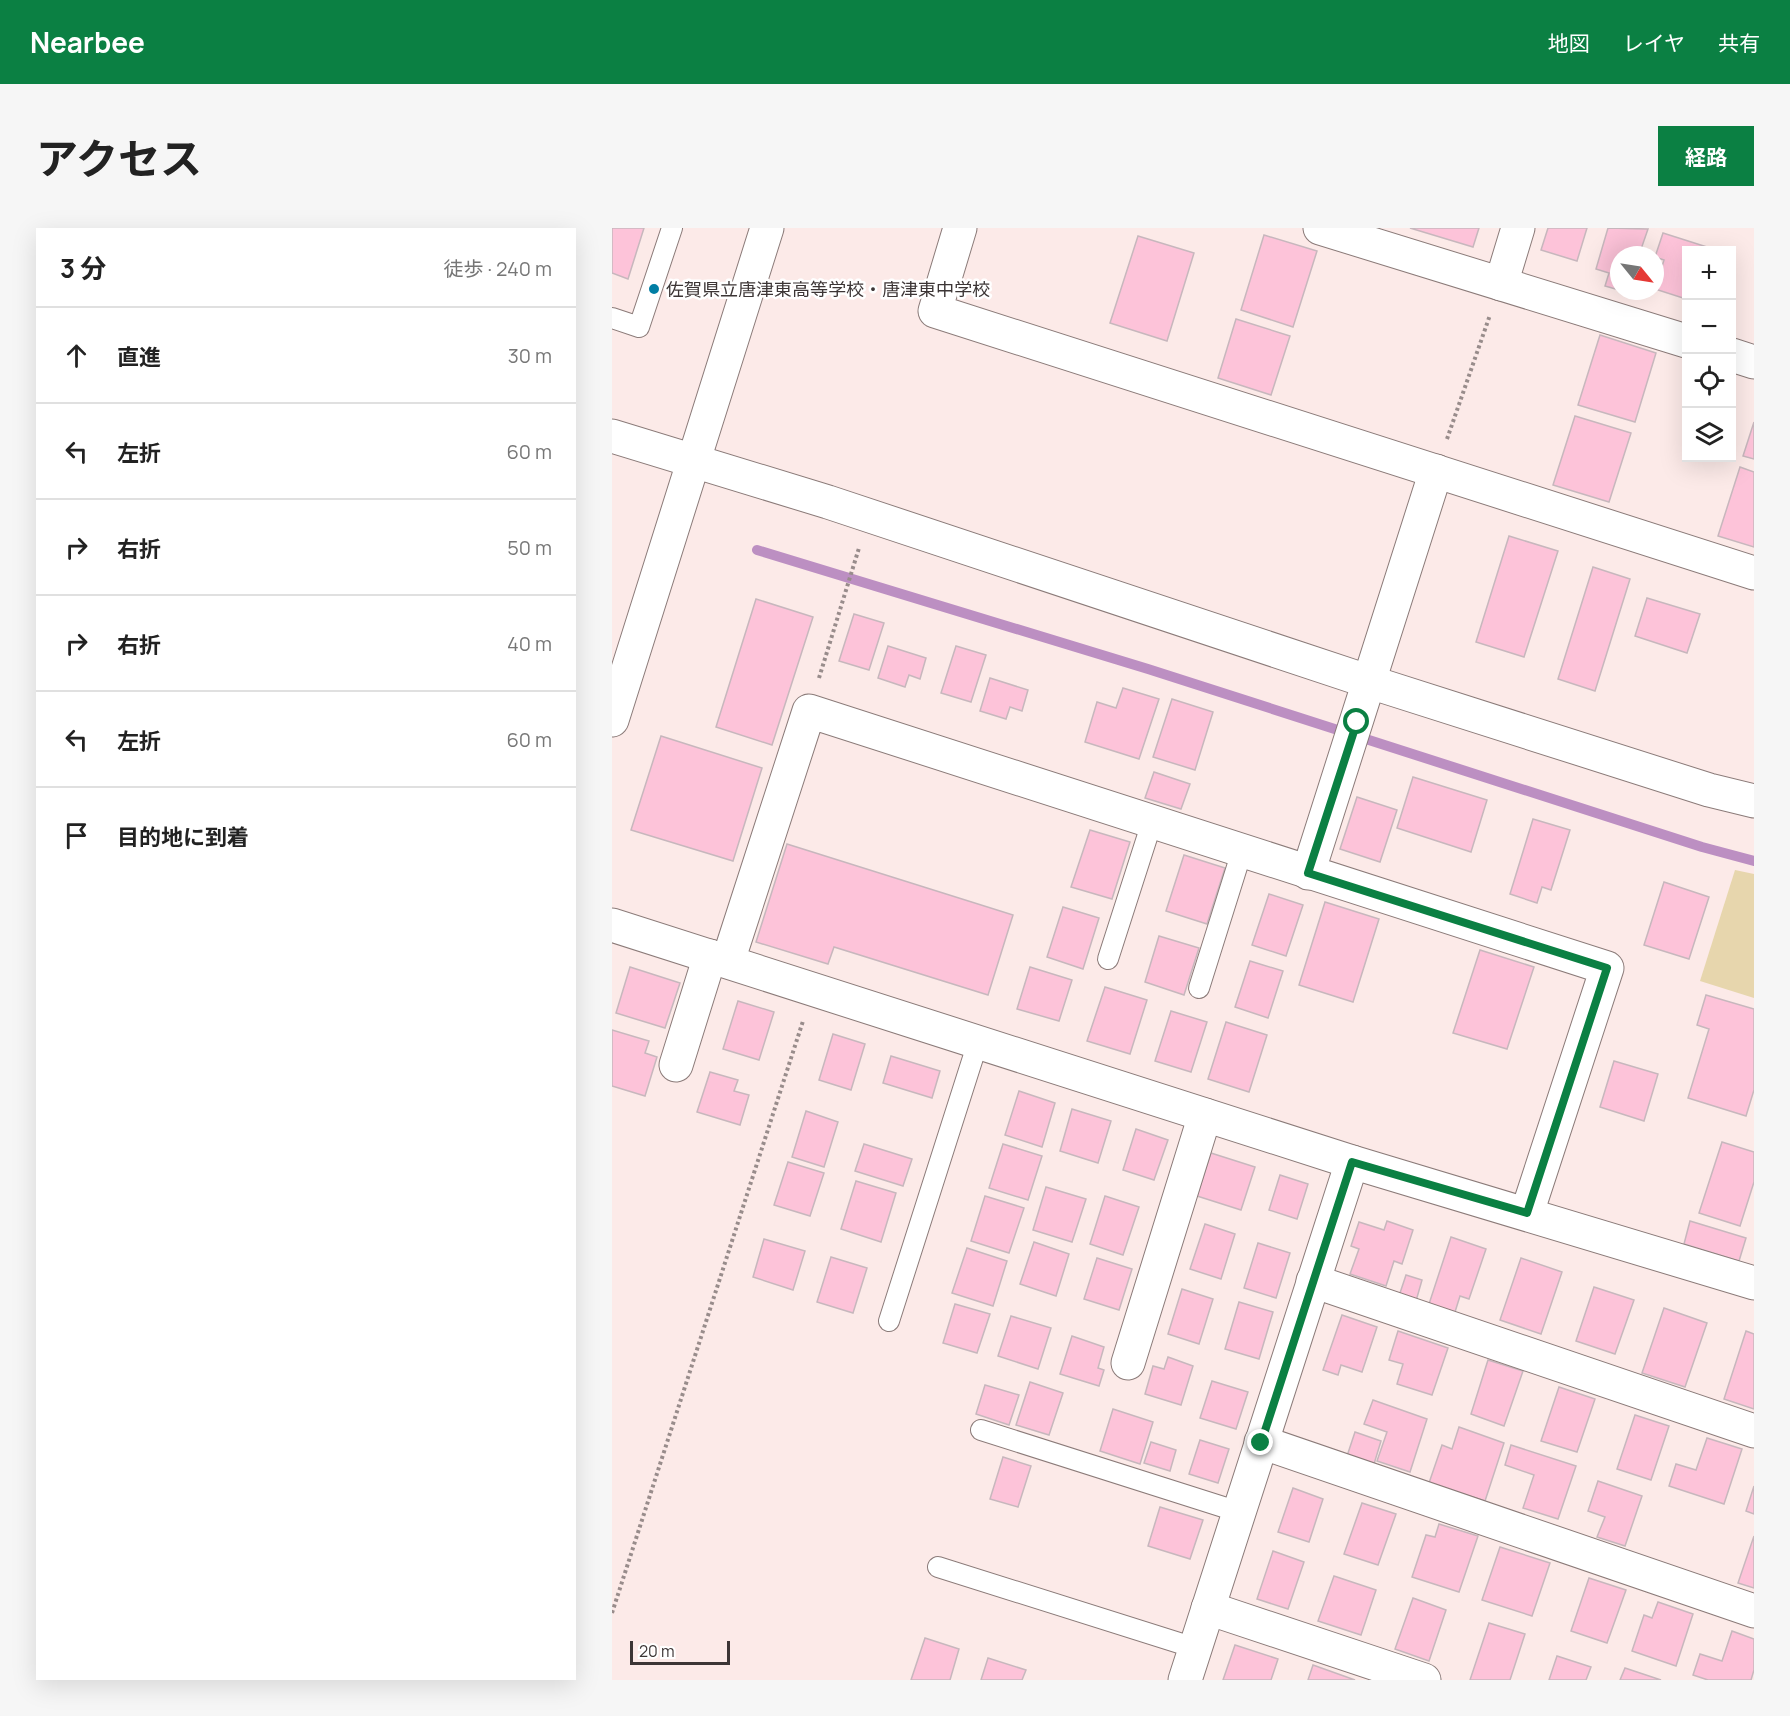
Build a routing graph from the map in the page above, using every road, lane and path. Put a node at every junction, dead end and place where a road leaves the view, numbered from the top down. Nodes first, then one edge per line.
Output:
1 (672, 228) edge
2 (767, 228) edge
3 (960, 228) edge
4 (1320, 228) edge
5 (1518, 228) edge
6 (1501, 284) junction
7 (612, 318) edge
8 (1682, 340) edge
9 (1736, 357) edge
10 (1754, 362) edge
11 (612, 436) edge
12 (693, 461) junction
13 (1436, 471) junction
14 (854, 565) dead end
15 (1754, 573) edge
16 (1370, 682) junction
17 (809, 711) junction
18 (612, 720) edge
19 (1754, 801) edge
20 (1152, 822) junction
21 (1242, 851) junction
22 (1308, 873) junction
23 (612, 925) edge
24 (719, 958) junction
25 (1108, 959) dead end
26 (813, 988) junction
27 (1199, 988) dead end
28 (978, 1042) junction
29 (676, 1065) dead end
30 (1204, 1114) junction
31 (1352, 1162) junction
32 (1527, 1213) junction
33 (1313, 1281) junction
34 (1754, 1283) edge
35 (889, 1321) dead end
36 (1128, 1363) dead end
37 (981, 1430) dead end
38 (1754, 1431) edge
39 (1261, 1443) junction
40 (1239, 1512) junction
41 (938, 1567) dead end
42 (1208, 1608) junction
43 (1754, 1611) edge
44 (612, 1613) edge
45 (1195, 1648) junction
46 (1185, 1680) edge
47 (1424, 1680) edge

1 - 7 lane
2 - 12 street
3 - 13 street
4 - 6 street
5 - 6 street
6 - 8 street
6 - 13 path
9 - 10 street
11 - 12 street
12 - 16 street
12 - 18 street
13 - 15 street
13 - 16 street
14 - 17 path
16 - 19 street
16 - 22 street
17 - 20 street
17 - 24 street
20 - 21 street
20 - 25 lane
21 - 22 street
21 - 27 lane
22 - 32 street
23 - 24 street
24 - 26 street
24 - 29 street
26 - 28 street
26 - 44 path
28 - 30 street
28 - 35 lane
30 - 31 street
30 - 36 street
31 - 32 street
31 - 33 street
32 - 34 street
33 - 38 street
33 - 39 street
37 - 40 lane
39 - 40 street
39 - 43 street
40 - 42 street
41 - 45 lane
42 - 45 street
42 - 47 street
45 - 46 street

